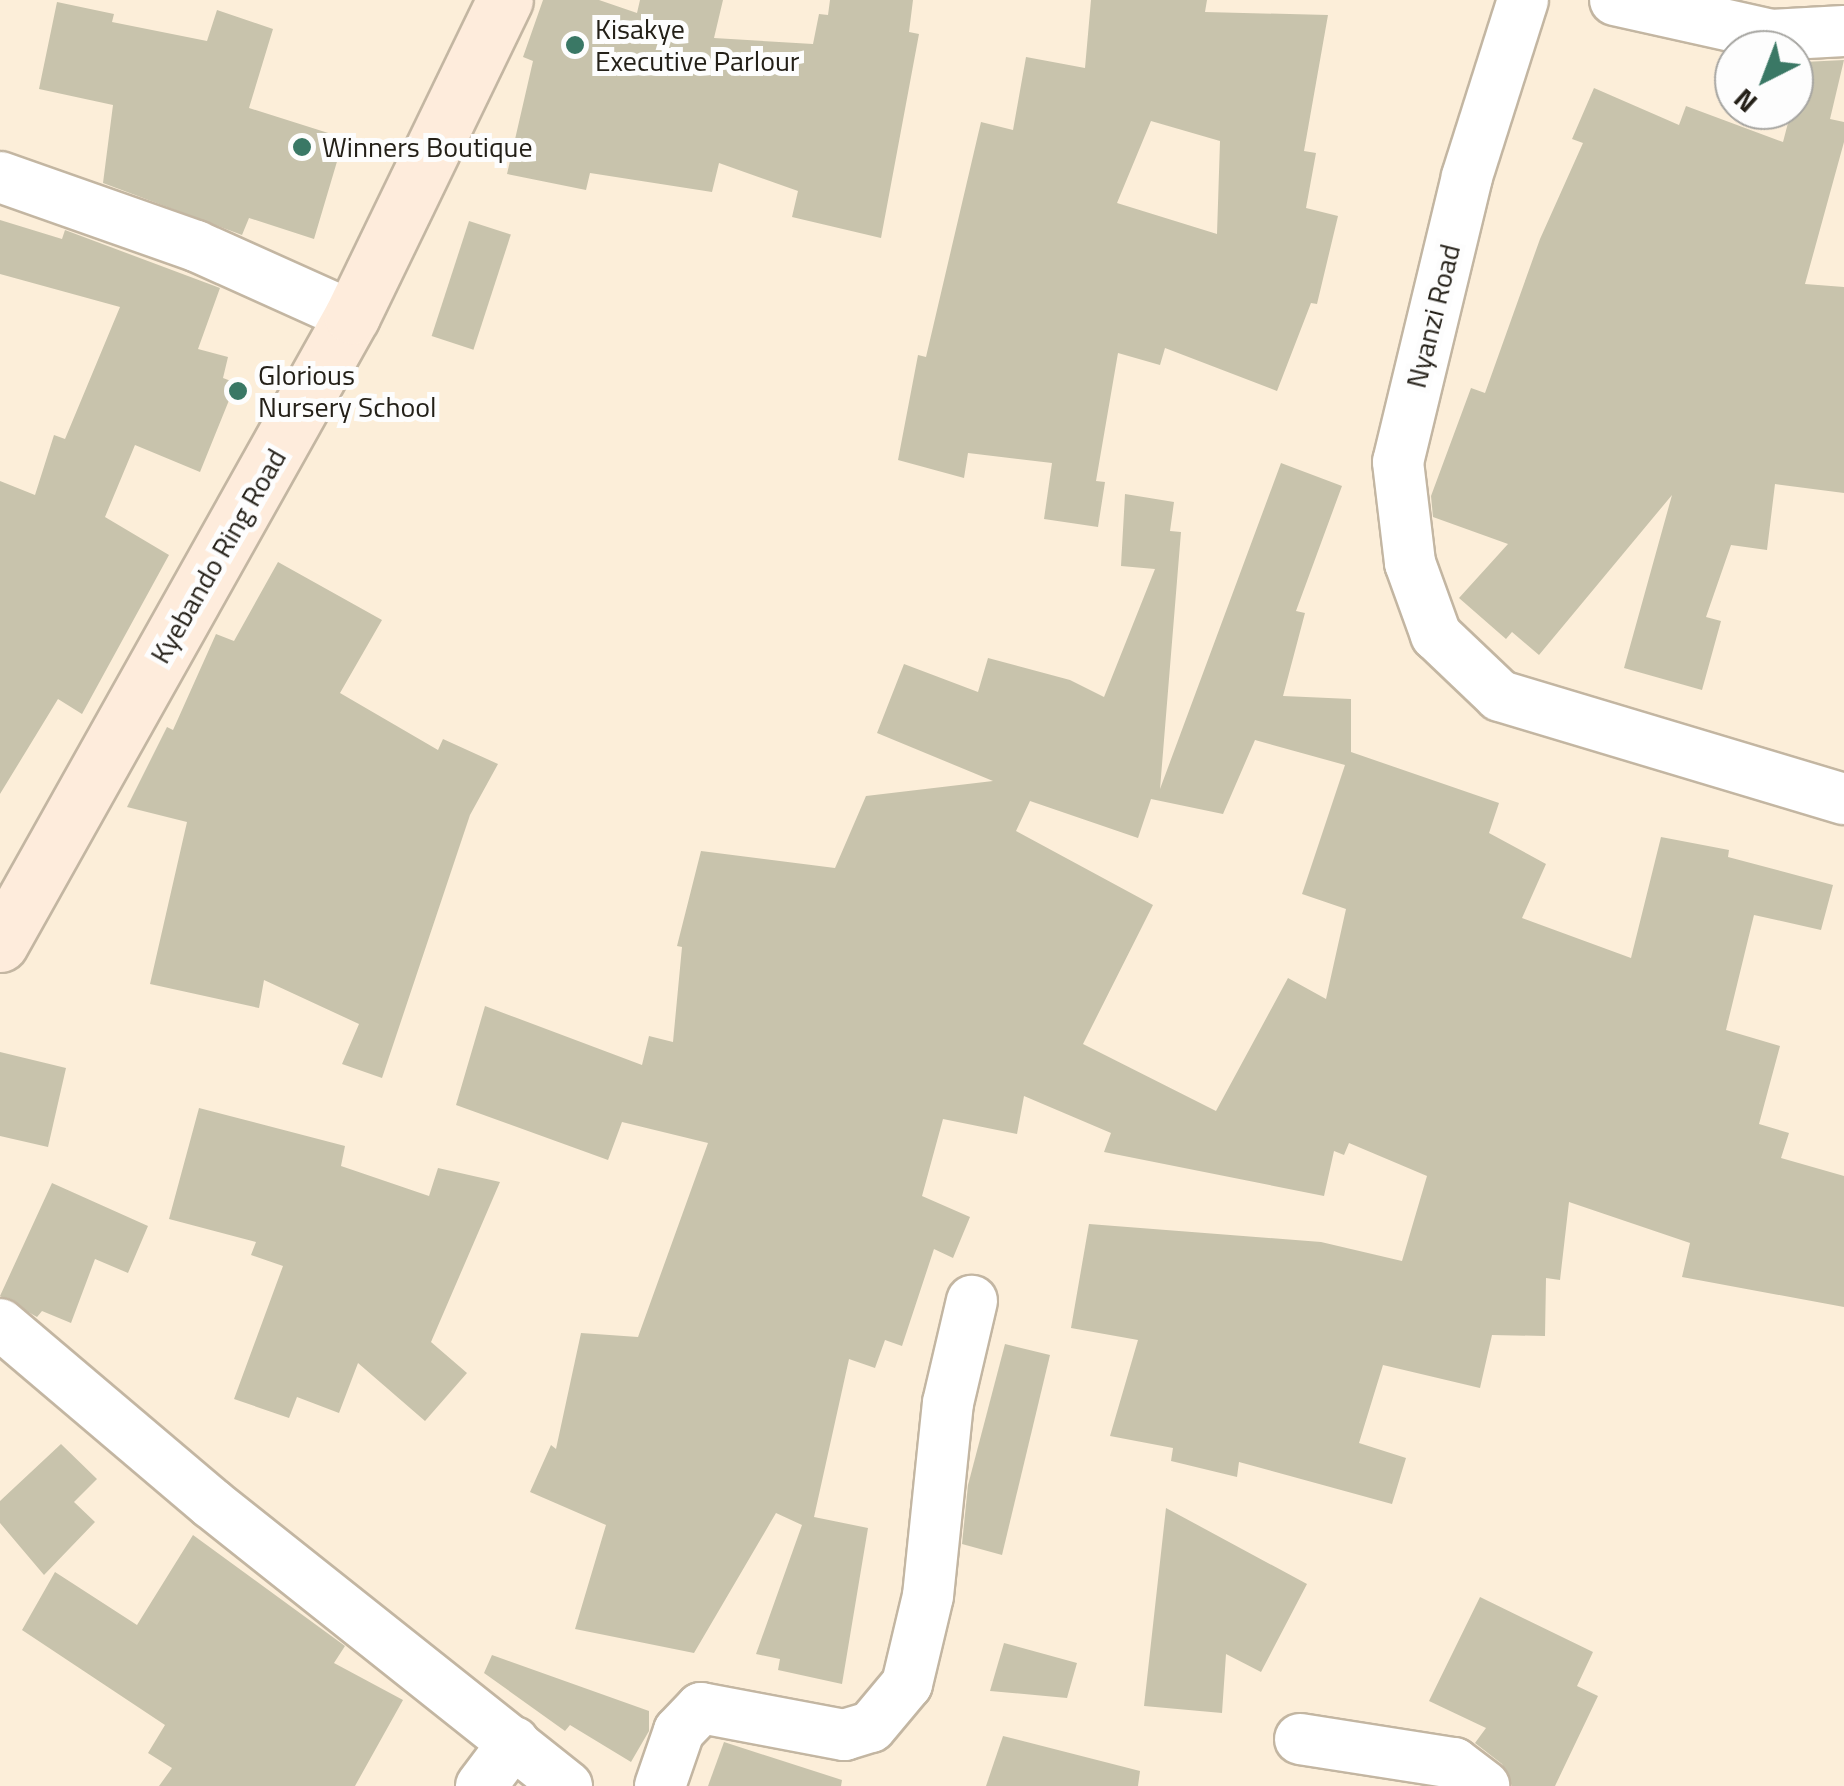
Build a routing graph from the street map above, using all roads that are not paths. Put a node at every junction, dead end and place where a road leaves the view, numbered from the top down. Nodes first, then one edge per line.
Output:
1 (504, 0) edge
2 (1523, 0) edge
3 (1615, 0) edge
4 (1844, 31) edge
5 (0, 176) edge
6 (352, 316) junction
7 (1844, 798) edge
8 (0, 944) edge
9 (972, 1301) dead end
10 (0, 1324) edge
11 (1300, 1739) dead end
12 (514, 1742) junction
13 (481, 1786) edge
14 (568, 1786) edge
15 (660, 1786) edge
16 (1484, 1786) edge

1 - 6 street, Kyebando Ring Road
2 - 7 street, Nyanzi Road
3 - 4 street
5 - 6 street
6 - 8 street, Kyebando Ring Road
9 - 15 street
10 - 12 street
11 - 16 street
12 - 13 street
12 - 14 street

